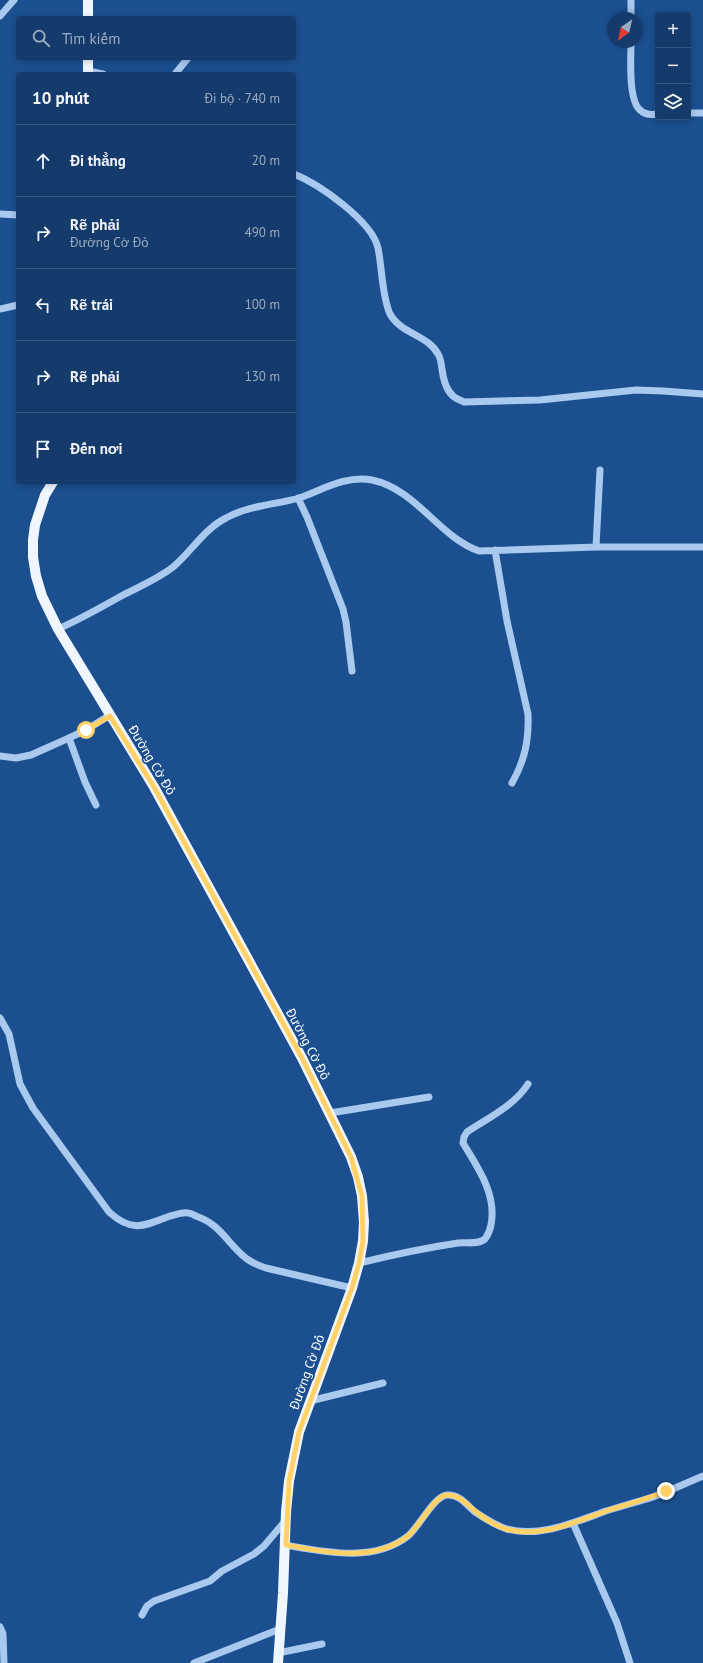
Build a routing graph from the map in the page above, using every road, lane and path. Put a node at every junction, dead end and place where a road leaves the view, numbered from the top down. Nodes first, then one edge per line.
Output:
1 (14, 0) edge
2 (88, 0) edge
3 (631, 0) edge
4 (631, 12) edge
5 (0, 16) edge
6 (88, 16) edge
7 (631, 48) edge
8 (88, 60) edge
9 (186, 60) edge
10 (88, 72) edge
11 (177, 72) edge
12 (691, 113) edge
13 (703, 113) edge
14 (655, 114) edge
15 (296, 175) edge
16 (0, 214) edge
17 (16, 215) edge
18 (16, 305) edge
19 (0, 309) edge
20 (703, 394) edge
21 (600, 470) dead end
22 (51, 484) edge
23 (298, 498) junction
24 (596, 547) junction
25 (703, 547) edge
26 (495, 550) junction
27 (58, 629) junction
28 (352, 671) dead end
29 (110, 716) junction
30 (69, 738) junction
31 (0, 756) edge
32 (512, 783) dead end
33 (96, 805) dead end
34 (0, 1018) edge
35 (528, 1084) dead end
36 (429, 1097) dead end
37 (330, 1113) junction
38 (359, 1263) junction
39 (352, 1288) junction
40 (383, 1383) dead end
41 (310, 1401) junction
42 (703, 1476) edge
43 (286, 1520) junction
44 (573, 1523) junction
45 (286, 1545) junction
46 (142, 1616) dead end
47 (0, 1627) edge
48 (280, 1628) junction
49 (322, 1644) dead end
50 (278, 1658) edge
51 (4, 1663) edge
52 (194, 1663) edge
53 (630, 1663) edge

1 - 5 street
2 - 6 main road
3 - 4 street
7 - 14 street
8 - 10 main road
9 - 11 street
12 - 13 street
15 - 20 street
16 - 17 street
18 - 19 street
21 - 24 street
22 - 27 main road, Đường Cờ Đỏ
23 - 26 street
23 - 27 street
23 - 28 street
24 - 25 street
24 - 26 street
26 - 32 street
27 - 29 main road, Đường Cờ Đỏ
29 - 30 street
29 - 37 main road, Đường Cờ Đỏ
30 - 31 street
30 - 33 street
34 - 39 street
35 - 38 street
36 - 37 street
37 - 38 main road, Đường Cờ Đỏ
38 - 39 main road, Đường Cờ Đỏ
39 - 41 main road, Đường Cờ Đỏ
40 - 41 street
41 - 43 main road, Đường Cờ Đỏ
42 - 44 street
43 - 45 main road, Đường Cờ Đỏ
43 - 46 street
44 - 45 street
44 - 53 street
45 - 48 main road, Đường Cờ Đỏ
47 - 51 street
48 - 50 main road, Đường Cờ Đỏ
48 - 52 street
49 - 50 street

